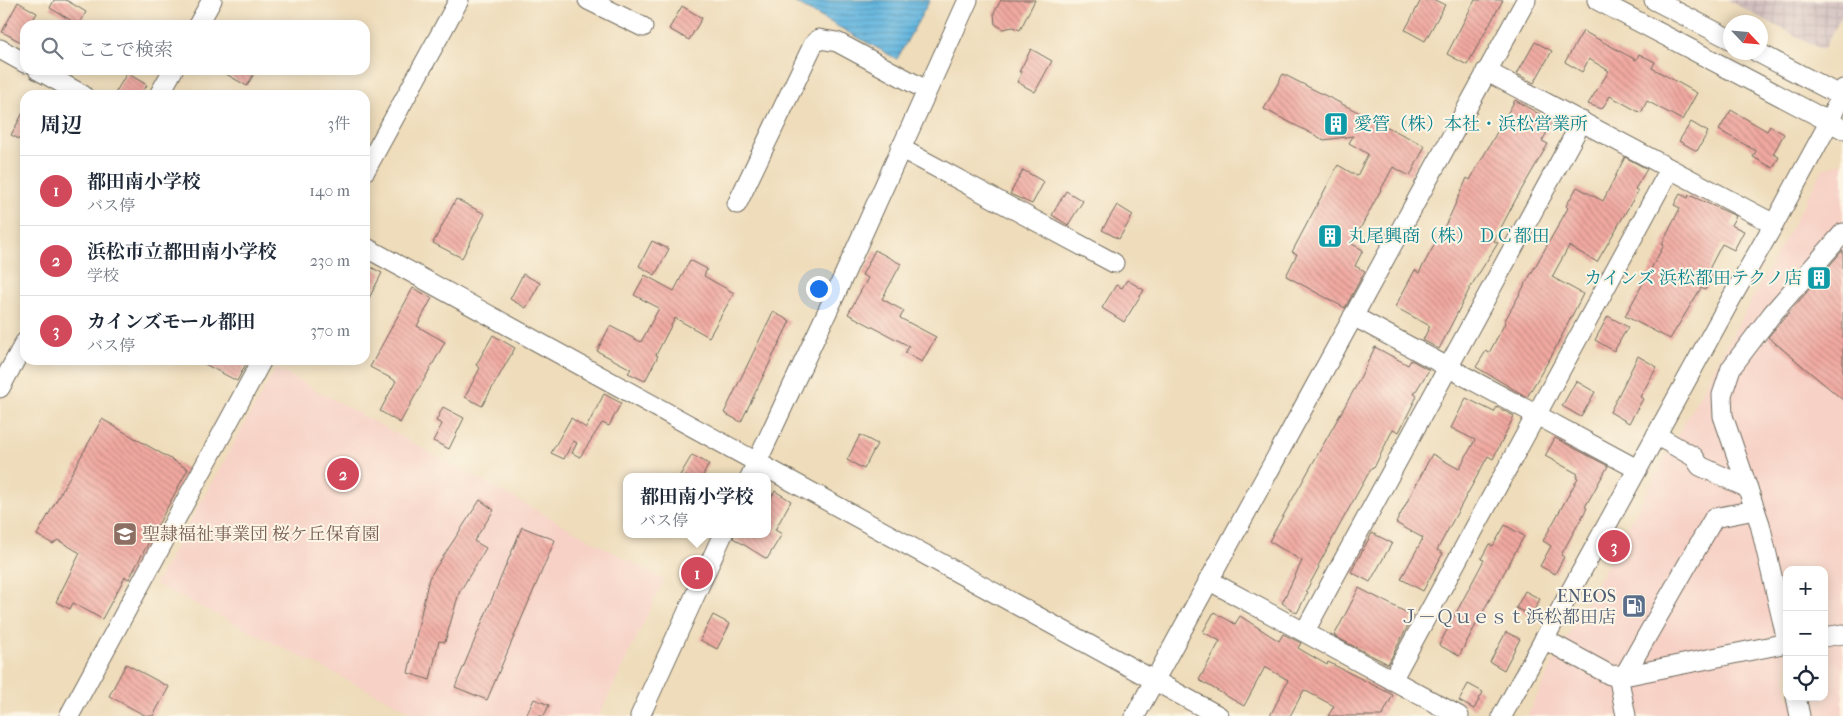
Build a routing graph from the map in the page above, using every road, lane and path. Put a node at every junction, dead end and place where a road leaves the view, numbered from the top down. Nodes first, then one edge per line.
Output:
1 (212, 0) edge
2 (459, 0) edge
3 (588, 0) edge
4 (968, 0) edge
5 (1526, 0) edge
6 (1598, 0) edge
7 (1654, 0) edge
8 (201, 20) edge
9 (643, 27) dead end
10 (1723, 35) edge
11 (0, 49) edge
12 (1768, 57) edge
13 (20, 60) edge
14 (1486, 71) junction
15 (47, 75) edge
16 (170, 75) edge
17 (74, 90) edge
18 (162, 90) edge
19 (926, 90) junction
20 (1842, 93) edge
21 (1582, 121) junction
22 (1836, 125) edge
23 (900, 148) junction
24 (370, 162) edge
25 (1670, 168) junction
26 (737, 204) dead end
27 (1774, 224) junction
28 (1843, 233) edge
29 (370, 250) edge
30 (1114, 263) dead end
31 (1354, 316) junction
32 (20, 351) edge
33 (259, 365) edge
34 (1448, 367) junction
35 (0, 388) edge
36 (1536, 415) junction
37 (1656, 435) junction
38 (1734, 450) junction
39 (1694, 457) junction
40 (753, 469) edge
41 (1637, 469) junction
42 (771, 479) edge
43 (1748, 488) junction
44 (1755, 510) junction
45 (721, 538) edge
46 (1208, 580) junction
47 (1783, 626) edge
48 (1305, 631) junction
49 (1843, 634) edge
50 (1828, 636) edge
51 (1544, 639) junction
52 (1783, 643) edge
53 (1621, 675) junction
54 (1392, 680) junction
55 (1154, 681) junction
56 (1797, 701) edge
57 (69, 716) edge
58 (640, 716) edge
59 (1134, 716) edge
60 (1219, 716) edge
61 (1458, 716) edge
62 (1502, 716) edge
63 (1626, 716) edge
64 (1800, 716) edge

1 - 8 street
2 - 24 street
3 - 9 street
4 - 19 street
5 - 14 street
6 - 22 street
7 - 10 street
11 - 13 street
12 - 20 street
14 - 21 street
14 - 31 street
15 - 17 street
16 - 18 street
19 - 23 street
19 - 26 street
20 - 22 street
21 - 25 street
21 - 34 street
22 - 27 street
23 - 30 street
23 - 40 street
25 - 27 street
25 - 36 street
27 - 37 street
28 - 38 street
29 - 40 street
31 - 34 street
31 - 46 street
32 - 35 street
33 - 57 street
34 - 36 street
34 - 48 street
36 - 41 street
36 - 54 street
37 - 39 street
37 - 41 street
38 - 39 street
38 - 43 street
39 - 43 street
41 - 51 street
42 - 55 street
43 - 44 street
44 - 47 street
44 - 53 street
45 - 58 street
46 - 48 street
46 - 55 street
48 - 54 street
49 - 50 street
51 - 53 street
51 - 62 street
52 - 53 street
53 - 63 street
54 - 61 street
55 - 59 street
55 - 60 street
56 - 64 street

